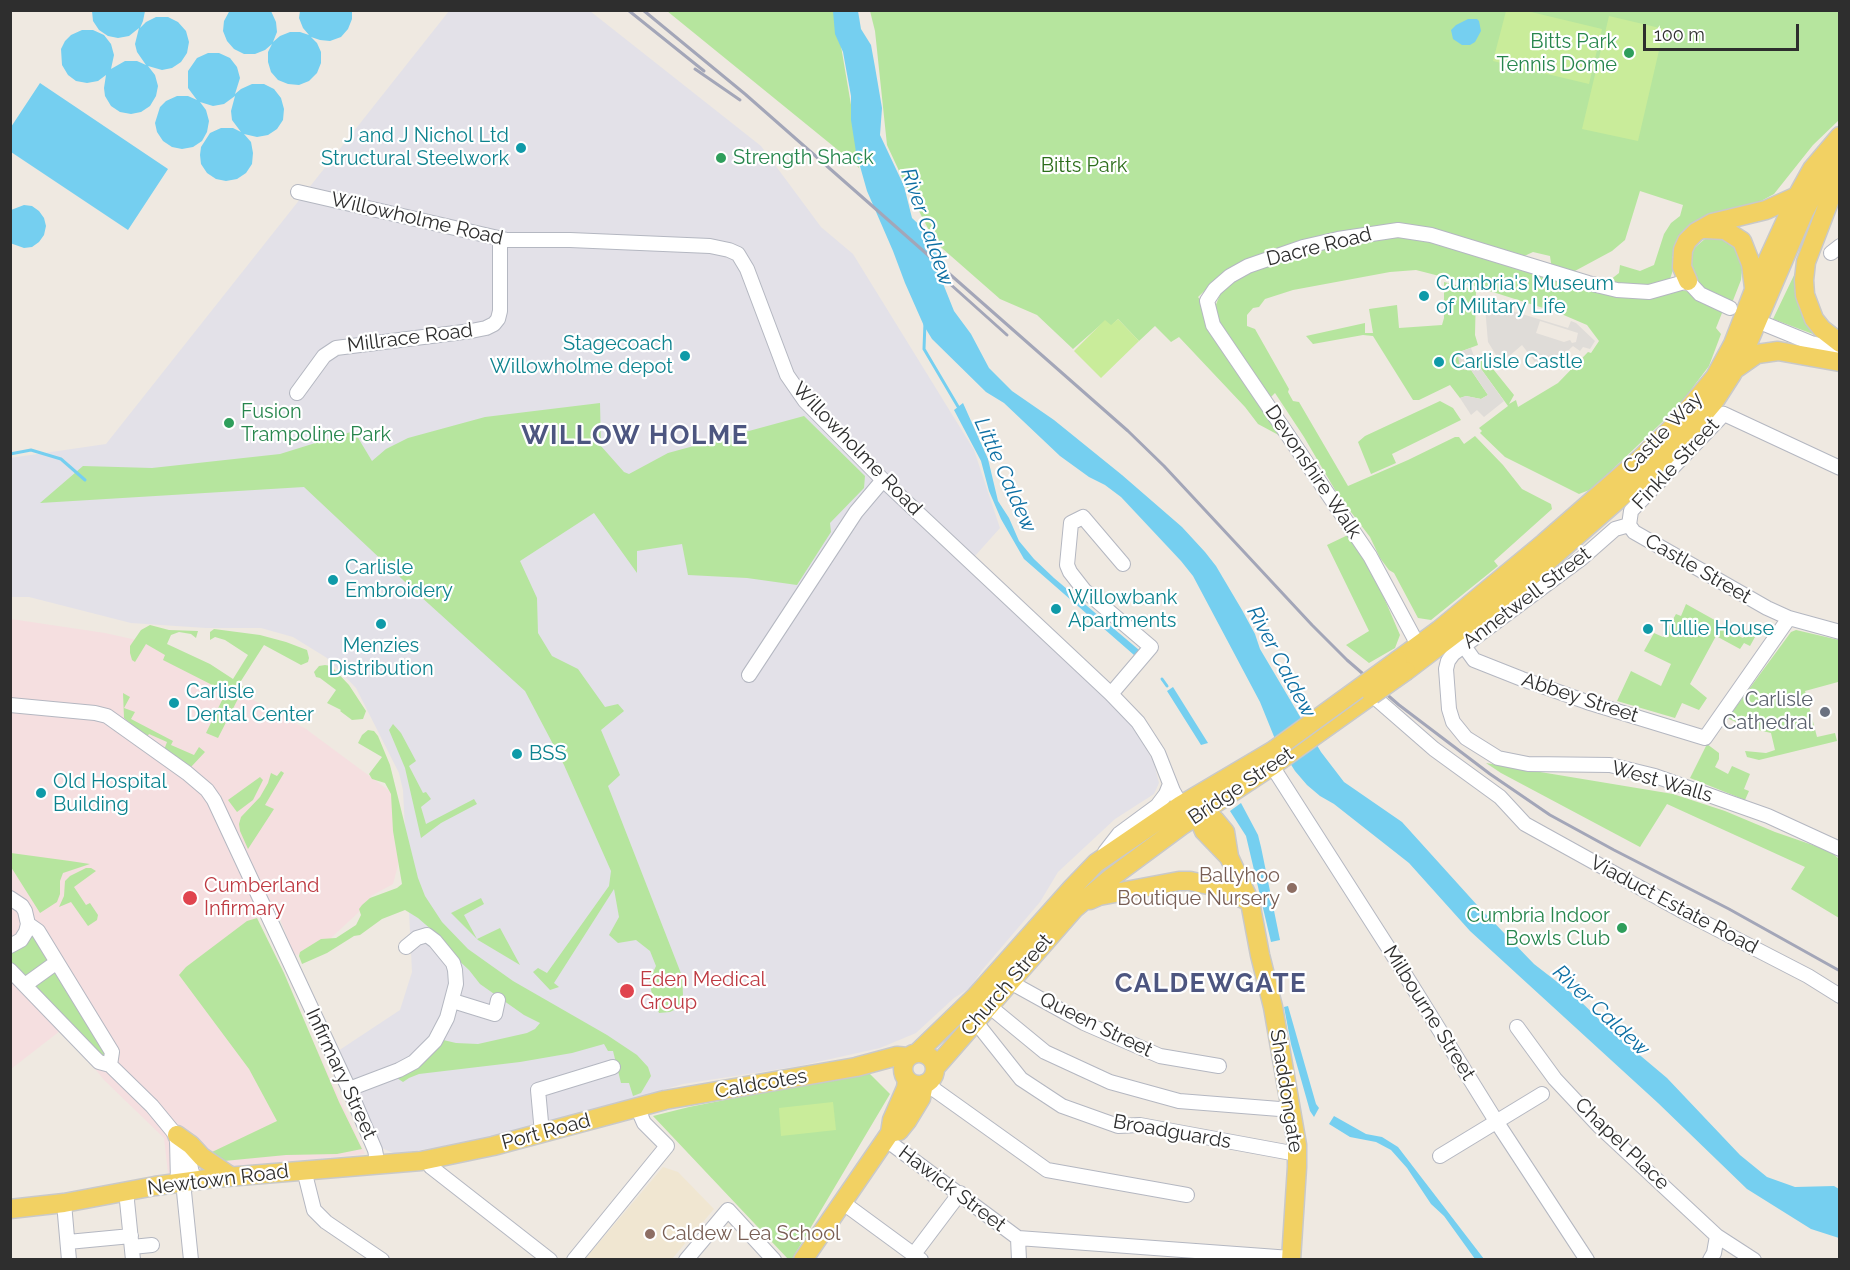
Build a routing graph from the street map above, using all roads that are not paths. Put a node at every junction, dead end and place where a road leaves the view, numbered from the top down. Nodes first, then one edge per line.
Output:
1 (1839, 136) edge
2 (1839, 160) edge
3 (1839, 173) edge
4 (298, 192) dead end
5 (1797, 196) junction
6 (1703, 228) junction
7 (500, 239) junction
8 (1688, 281) junction
9 (1754, 290) junction
10 (1207, 301) joint
11 (1730, 308) dead end
12 (1767, 326) dead end
13 (1839, 343) edge
14 (1839, 350) edge
15 (1839, 362) edge
16 (1732, 374) junction
17 (297, 393) dead end
18 (1839, 468) edge
19 (883, 480) junction
20 (1629, 525) junction
21 (1123, 564) dead end
22 (1789, 618) junction
23 (1839, 632) edge
24 (1418, 645) junction
25 (1464, 646) junction
26 (1402, 666) junction
27 (749, 675) dead end
28 (1448, 686) joint
29 (1111, 694) junction
30 (1372, 695) junction
31 (10, 705) edge
32 (1276, 758) junction
33 (1170, 784) junction
34 (1181, 805) junction
35 (1197, 815) junction
36 (1839, 849) edge
37 (1096, 863) junction
38 (10, 898) edge
39 (1062, 899) joint
40 (1250, 902) junction
41 (1080, 904) junction
42 (28, 924) junction
43 (10, 946) edge
44 (406, 947) dead end
45 (57, 962) junction
46 (10, 970) edge
47 (1010, 982) junction
48 (26, 985) junction
49 (1839, 996) edge
50 (498, 1000) dead end
51 (453, 1001) junction
52 (989, 1006) junction
53 (975, 1021) junction
54 (1517, 1028) dead end
55 (913, 1054) junction
56 (110, 1065) junction
57 (1219, 1066) dead end
58 (613, 1067) dead end
59 (856, 1067) junction
60 (920, 1078) junction
61 (350, 1089) junction
62 (1542, 1094) dead end
63 (665, 1100) joint
64 (637, 1107) junction
65 (1292, 1110) junction
66 (1496, 1121) junction
67 (542, 1134) junction
68 (177, 1135) junction
69 (887, 1136) junction
70 (1298, 1154) junction
71 (1440, 1156) dead end
72 (426, 1160) junction
73 (378, 1165) junction
74 (304, 1170) junction
75 (230, 1176) junction
76 (185, 1182) junction
77 (126, 1191) junction
78 (960, 1193) junction
79 (1186, 1195) dead end
80 (842, 1202) junction
81 (64, 1203) junction
82 (10, 1209) edge
83 (1717, 1236) junction
84 (1018, 1238) junction
85 (68, 1242) junction
86 (152, 1245) dead end
87 (132, 1248) edge
88 (1192, 1256) edge
89 (917, 1257) edge
90 (1587, 1257) edge
91 (1291, 1259) edge
92 (69, 1260) edge
93 (191, 1260) edge
94 (382, 1260) edge
95 (550, 1260) edge
96 (574, 1260) edge
97 (686, 1260) edge
98 (774, 1260) edge
99 (803, 1260) edge
100 (1019, 1260) edge
101 (1710, 1260) edge
102 (1755, 1260) edge

1 - 5 main road, Castle Way
2 - 16 main road, Castle Way
3 - 13 main road
4 - 7 street, Willowholme Road
5 - 6 main road
5 - 9 main road, Castle Way
6 - 8 main road
6 - 9 main road
7 - 17 street, Millrace Road
7 - 19 street, Willowholme Road
8 - 10 street, Dacre Road
8 - 11 street
9 - 24 main road, Castle Way
10 - 24 street, Devonshire Walk
12 - 14 street
15 - 16 main road
16 - 26 main road, Castle Way
18 - 20 street, Finkle Street
19 - 27 street
19 - 29 street, Willowholme Road
20 - 22 street, Castle Street
20 - 25 street, Annetwell Street
21 - 29 street
22 - 23 street, Castle Street
22 - 25 street, Abbey Street
24 - 26 main road, Castle Way
25 - 28 street, Annetwell Street
26 - 30 main road, Bridge Street, bridge
26 - 32 main road, Bridge Street, bridge
28 - 36 street, West Walls
29 - 33 street, Willowholme Road
30 - 32 main road, Bridge Street
30 - 49 street, Viaduct Estate Road
31 - 61 street, Infirmary Street
32 - 34 main road, Bridge Street
32 - 35 main road, Bridge Street
32 - 66 street, Milbourne Street
33 - 34 street, Willowholme Road
33 - 37 street, Bridge Street
34 - 35 main road, Shaddongate
34 - 37 main road, Bridge Street
35 - 40 main road, Shaddongate
35 - 41 main road, Bridge Street
37 - 39 main road, Bridge Street
38 - 42 street
39 - 55 main road, Church Street
40 - 41 main road
40 - 65 main road, Shaddongate
41 - 47 main road, Church Street
42 - 43 street
42 - 45 street
44 - 51 street
45 - 48 street
45 - 56 street
46 - 48 street
47 - 52 main road, Church Street
47 - 57 street, Queen Street
48 - 56 street
50 - 51 street
51 - 61 street
52 - 53 main road, Church Street
52 - 65 street
53 - 60 main road, Church Street
53 - 70 street, Broadguards
54 - 83 street, Chapel Place
55 - 59 main road, Caldcotes
55 - 60 main road
55 - 60 main road
56 - 68 street
58 - 67 street
59 - 60 main road, Caldcotes
59 - 63 main road, Caldcotes
60 - 69 main road
60 - 79 street
61 - 73 street, Infirmary Street
62 - 66 street
63 - 64 main road, Port Road
64 - 67 main road, Port Road
64 - 96 street
65 - 70 main road, Shaddongate
66 - 71 street
66 - 90 street, Milbourne Street
67 - 72 main road, Port Road
68 - 75 main road
68 - 76 street
69 - 78 street, Hawick Street
69 - 80 main road
70 - 91 main road, Shaddongate
72 - 73 main road, Newtown Road
72 - 95 street
73 - 74 main road, Newtown Road
74 - 75 main road, Newtown Road
74 - 94 street
75 - 76 main road, Newtown Road
76 - 77 main road, Newtown Road
76 - 93 street
77 - 81 main road, Newtown Road
77 - 87 street
78 - 84 street, Hawick Street
78 - 89 street
80 - 89 street
80 - 99 main road
81 - 82 main road, Newtown Road
81 - 85 street
83 - 101 street
83 - 102 street, Chapel Place
84 - 88 street
84 - 100 street
85 - 87 street
85 - 92 street
86 - 87 street
88 - 91 street
97 - 98 street

